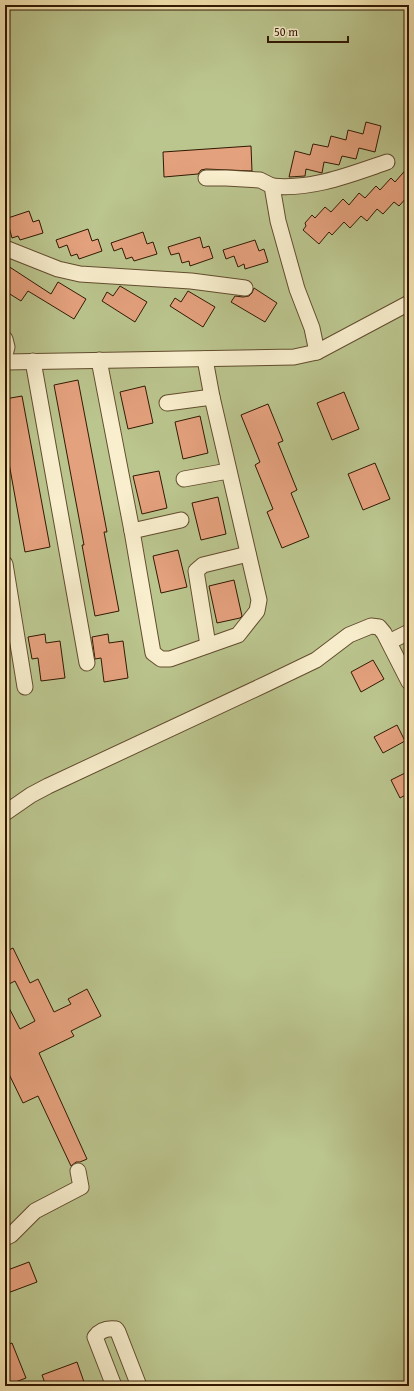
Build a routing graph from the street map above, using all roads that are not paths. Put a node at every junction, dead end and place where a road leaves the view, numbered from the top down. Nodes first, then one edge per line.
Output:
1 (387, 162) dead end
2 (206, 178) dead end
3 (272, 186) junction
4 (5, 248) edge
5 (245, 288) dead end
6 (409, 303) edge
7 (5, 339) edge
8 (317, 352) junction
9 (5, 355) edge
10 (205, 359) junction
11 (98, 360) junction
12 (33, 361) junction
13 (5, 362) edge
14 (212, 397) junction
15 (167, 403) dead end
16 (228, 471) junction
17 (184, 479) dead end
18 (181, 520) dead end
19 (132, 531) junction
20 (248, 554) junction
21 (5, 564) edge
22 (8, 600) edge
23 (409, 632) edge
24 (389, 642) junction
25 (208, 645) junction
26 (87, 663) dead end
27 (409, 682) edge
28 (25, 687) dead end
29 (5, 813) edge
30 (78, 1171) dead end
31 (5, 1238) edge
32 (138, 1382) edge
33 (114, 1386) edge
34 (122, 1386) edge

1 - 3 street
2 - 3 street
3 - 8 street
4 - 5 street
6 - 8 street
7 - 9 street
8 - 10 street
10 - 11 street
10 - 14 street
11 - 12 street
11 - 19 street
12 - 13 street
12 - 26 street
14 - 15 street
14 - 16 street
16 - 17 street
16 - 20 street
18 - 19 street
19 - 25 street
20 - 25 street
20 - 25 street
21 - 22 street
22 - 28 street
23 - 24 street
24 - 27 street
24 - 29 street
30 - 31 street
32 - 33 street
32 - 34 street

